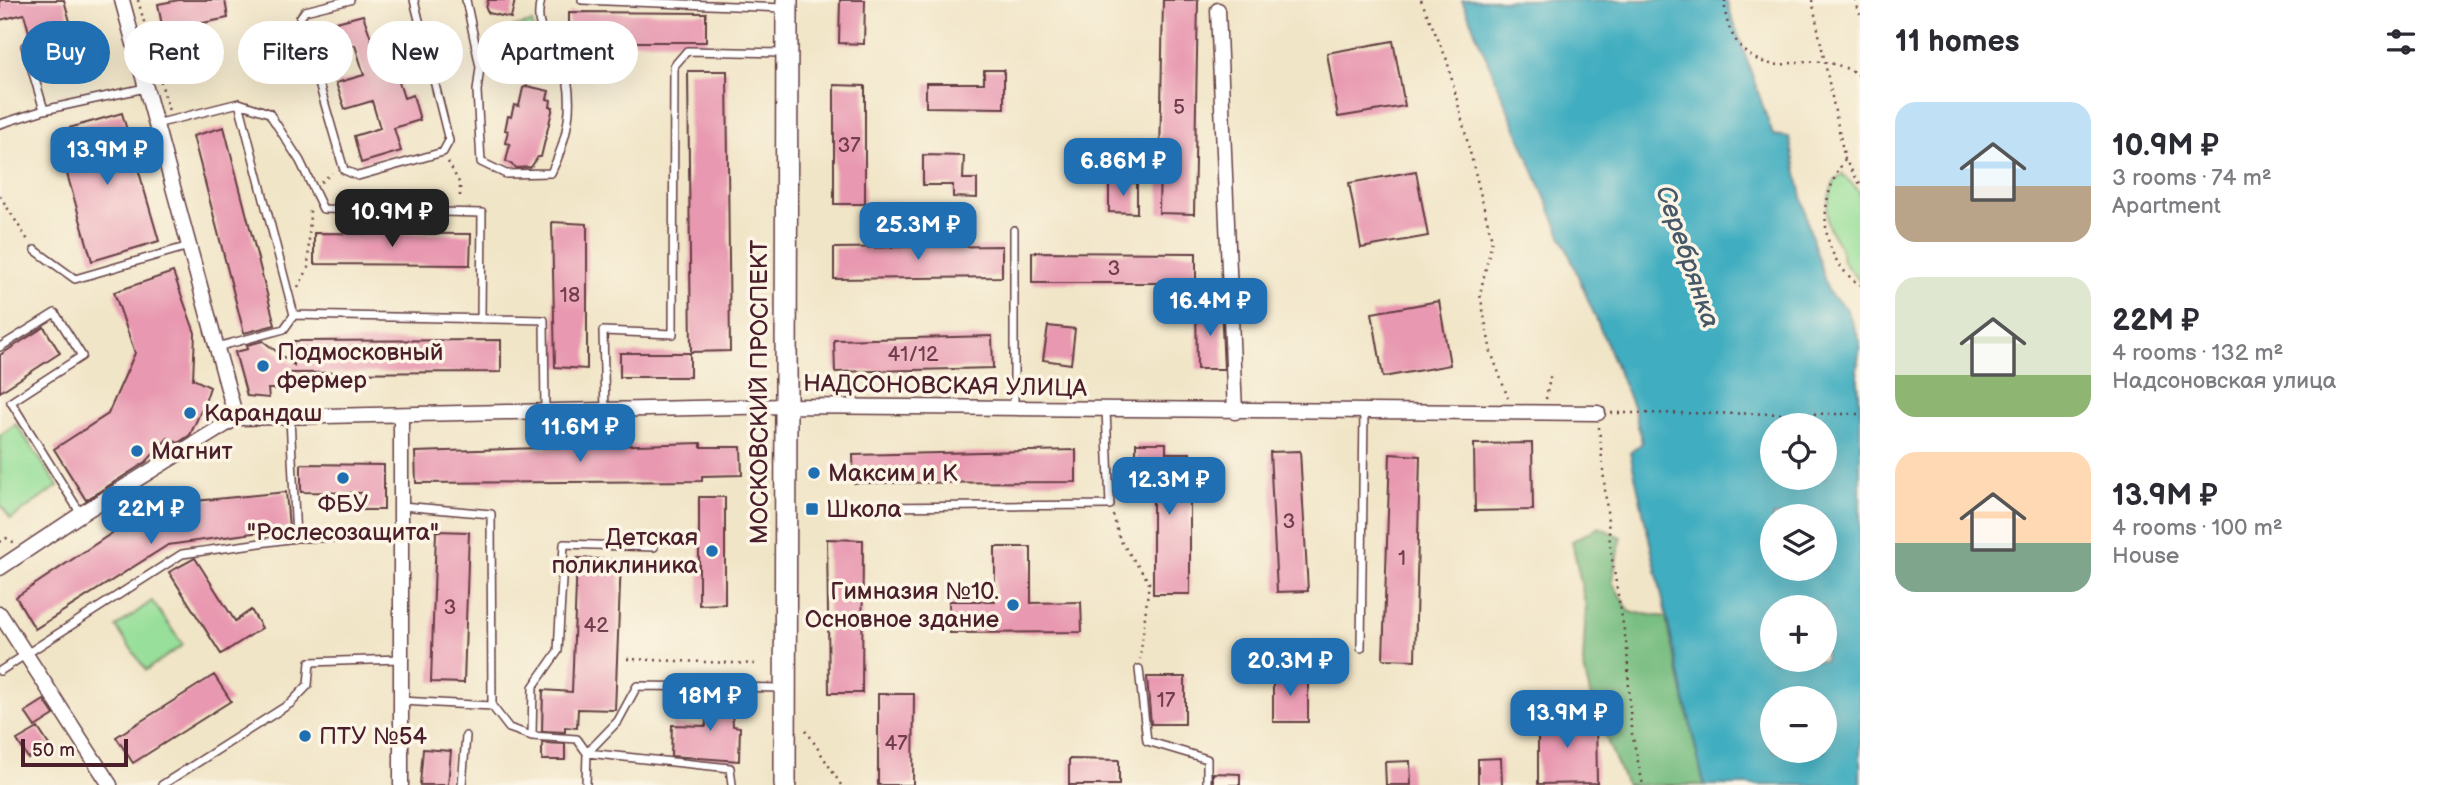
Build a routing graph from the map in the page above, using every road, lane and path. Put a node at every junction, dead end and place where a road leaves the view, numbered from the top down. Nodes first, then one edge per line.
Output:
1 (122, 0) edge
2 (138, 0) edge
3 (349, 0) edge
4 (414, 0) edge
5 (466, 0) edge
6 (541, 0) edge
7 (582, 0) edge
8 (1421, 0) edge
9 (1726, 0) edge
10 (1812, 0) edge
11 (1855, 0) edge
12 (787, 4) edge
13 (1218, 10) dead end
14 (1860, 14) edge
15 (539, 21) edge
16 (477, 53) edge
17 (786, 53) junction
18 (1826, 61) junction
19 (1860, 76) edge
20 (36, 84) edge
21 (478, 84) edge
22 (566, 84) edge
23 (145, 88) junction
24 (239, 103) junction
25 (44, 110) junction
26 (172, 121) junction
27 (0, 124) edge
28 (155, 124) junction
29 (443, 152) junction
30 (1845, 160) junction
31 (344, 170) junction
32 (1860, 184) edge
33 (313, 189) junction
34 (0, 197) edge
35 (460, 213) junction
36 (1014, 230) dead end
37 (189, 246) junction
38 (35, 250) joint
39 (1860, 285) edge
40 (290, 303) junction
41 (294, 316) junction
42 (481, 319) junction
43 (217, 346) junction
44 (0, 347) edge
45 (1552, 372) dead end
46 (1519, 398) dead end
47 (1533, 398) dead end
48 (786, 407) junction
49 (1014, 409) junction
50 (1106, 410) junction
51 (605, 411) junction
52 (1364, 411) junction
53 (1235, 412) junction
54 (545, 413) junction
55 (1598, 413) junction
56 (1860, 414) edge
57 (401, 417) junction
58 (236, 418) junction
59 (290, 418) junction
60 (1110, 505) junction
61 (401, 506) junction
62 (872, 507) dead end
63 (81, 514) junction
64 (401, 537) junction
65 (296, 538) junction
66 (654, 547) dead end
67 (0, 568) edge
68 (0, 614) edge
69 (1362, 648) dead end
70 (28, 653) junction
71 (401, 659) junction
72 (627, 659) dead end
73 (757, 664) dead end
74 (1139, 669) joint
75 (0, 671) edge
76 (785, 688) junction
77 (401, 701) junction
78 (492, 706) junction
79 (806, 730) dead end
80 (466, 736) dead end
81 (532, 736) junction
82 (587, 753) junction
83 (110, 785) edge
84 (162, 785) edge
85 (401, 785) edge
86 (462, 785) edge
87 (586, 785) edge
88 (732, 785) edge
89 (785, 785) edge
90 (841, 785) edge
91 (1207, 785) edge
92 (1643, 785) edge

1 - 23 street
2 - 26 path
3 - 31 lane
4 - 29 lane
5 - 16 lane
6 - 15 lane
7 - 12 lane
8 - 46 path
9 - 18 path
10 - 18 path
11 - 14 path
12 - 17 main road, МОСКОВСКИЙ ПРОСПЕКТ
13 - 53 street
17 - 48 main road, МОСКОВСКИЙ ПРОСПЕКТ
17 - 51 lane
18 - 19 path
18 - 30 path
20 - 25 lane
21 - 22 lane
23 - 25 lane
23 - 28 street
24 - 26 lane
24 - 33 lane
24 - 40 lane
25 - 27 lane
26 - 28 lane
28 - 37 street
29 - 31 lane
29 - 35 path
30 - 32 path
30 - 39 path
31 - 33 path
33 - 35 lane
33 - 40 path
34 - 38 path
35 - 42 lane
36 - 49 lane
37 - 38 lane
37 - 43 street
40 - 41 lane
41 - 42 lane
41 - 43 lane
42 - 54 lane
43 - 58 street
44 - 63 lane
45 - 47 path
48 - 49 street, НАДСОНОВСКАЯ УЛИЦА
48 - 51 street, НАДСОНОВСКАЯ УЛИЦА
48 - 76 main road, МОСКОВСКИЙ ПРОСПЕКТ
49 - 50 street, НАДСОНОВСКАЯ УЛИЦА
50 - 53 street, НАДСОНОВСКАЯ УЛИЦА
50 - 60 lane
51 - 54 street, НАДСОНОВСКАЯ УЛИЦА
52 - 53 street, НАДСОНОВСКАЯ УЛИЦА
52 - 55 street, НАДСОНОВСКАЯ УЛИЦА
52 - 69 lane
54 - 57 street, НАДСОНОВСКАЯ УЛИЦА
55 - 56 path
55 - 92 path
57 - 59 street, НАДСОНОВСКАЯ УЛИЦА
57 - 61 street
58 - 59 street, НАДСОНОВСКАЯ УЛИЦА
58 - 63 street
59 - 65 lane
60 - 62 lane
60 - 74 path
61 - 64 street
61 - 78 lane
63 - 67 street
64 - 65 lane
64 - 71 street
65 - 70 lane
66 - 81 lane
68 - 70 street
70 - 75 lane
70 - 83 street
71 - 77 street
71 - 84 lane
72 - 73 path
74 - 91 lane
76 - 82 lane
76 - 89 main road, МОСКОВСКИЙ ПРОСПЕКТ
77 - 78 lane
77 - 85 street
78 - 81 lane
79 - 90 path
80 - 86 lane
81 - 82 lane
82 - 87 lane
82 - 88 lane

